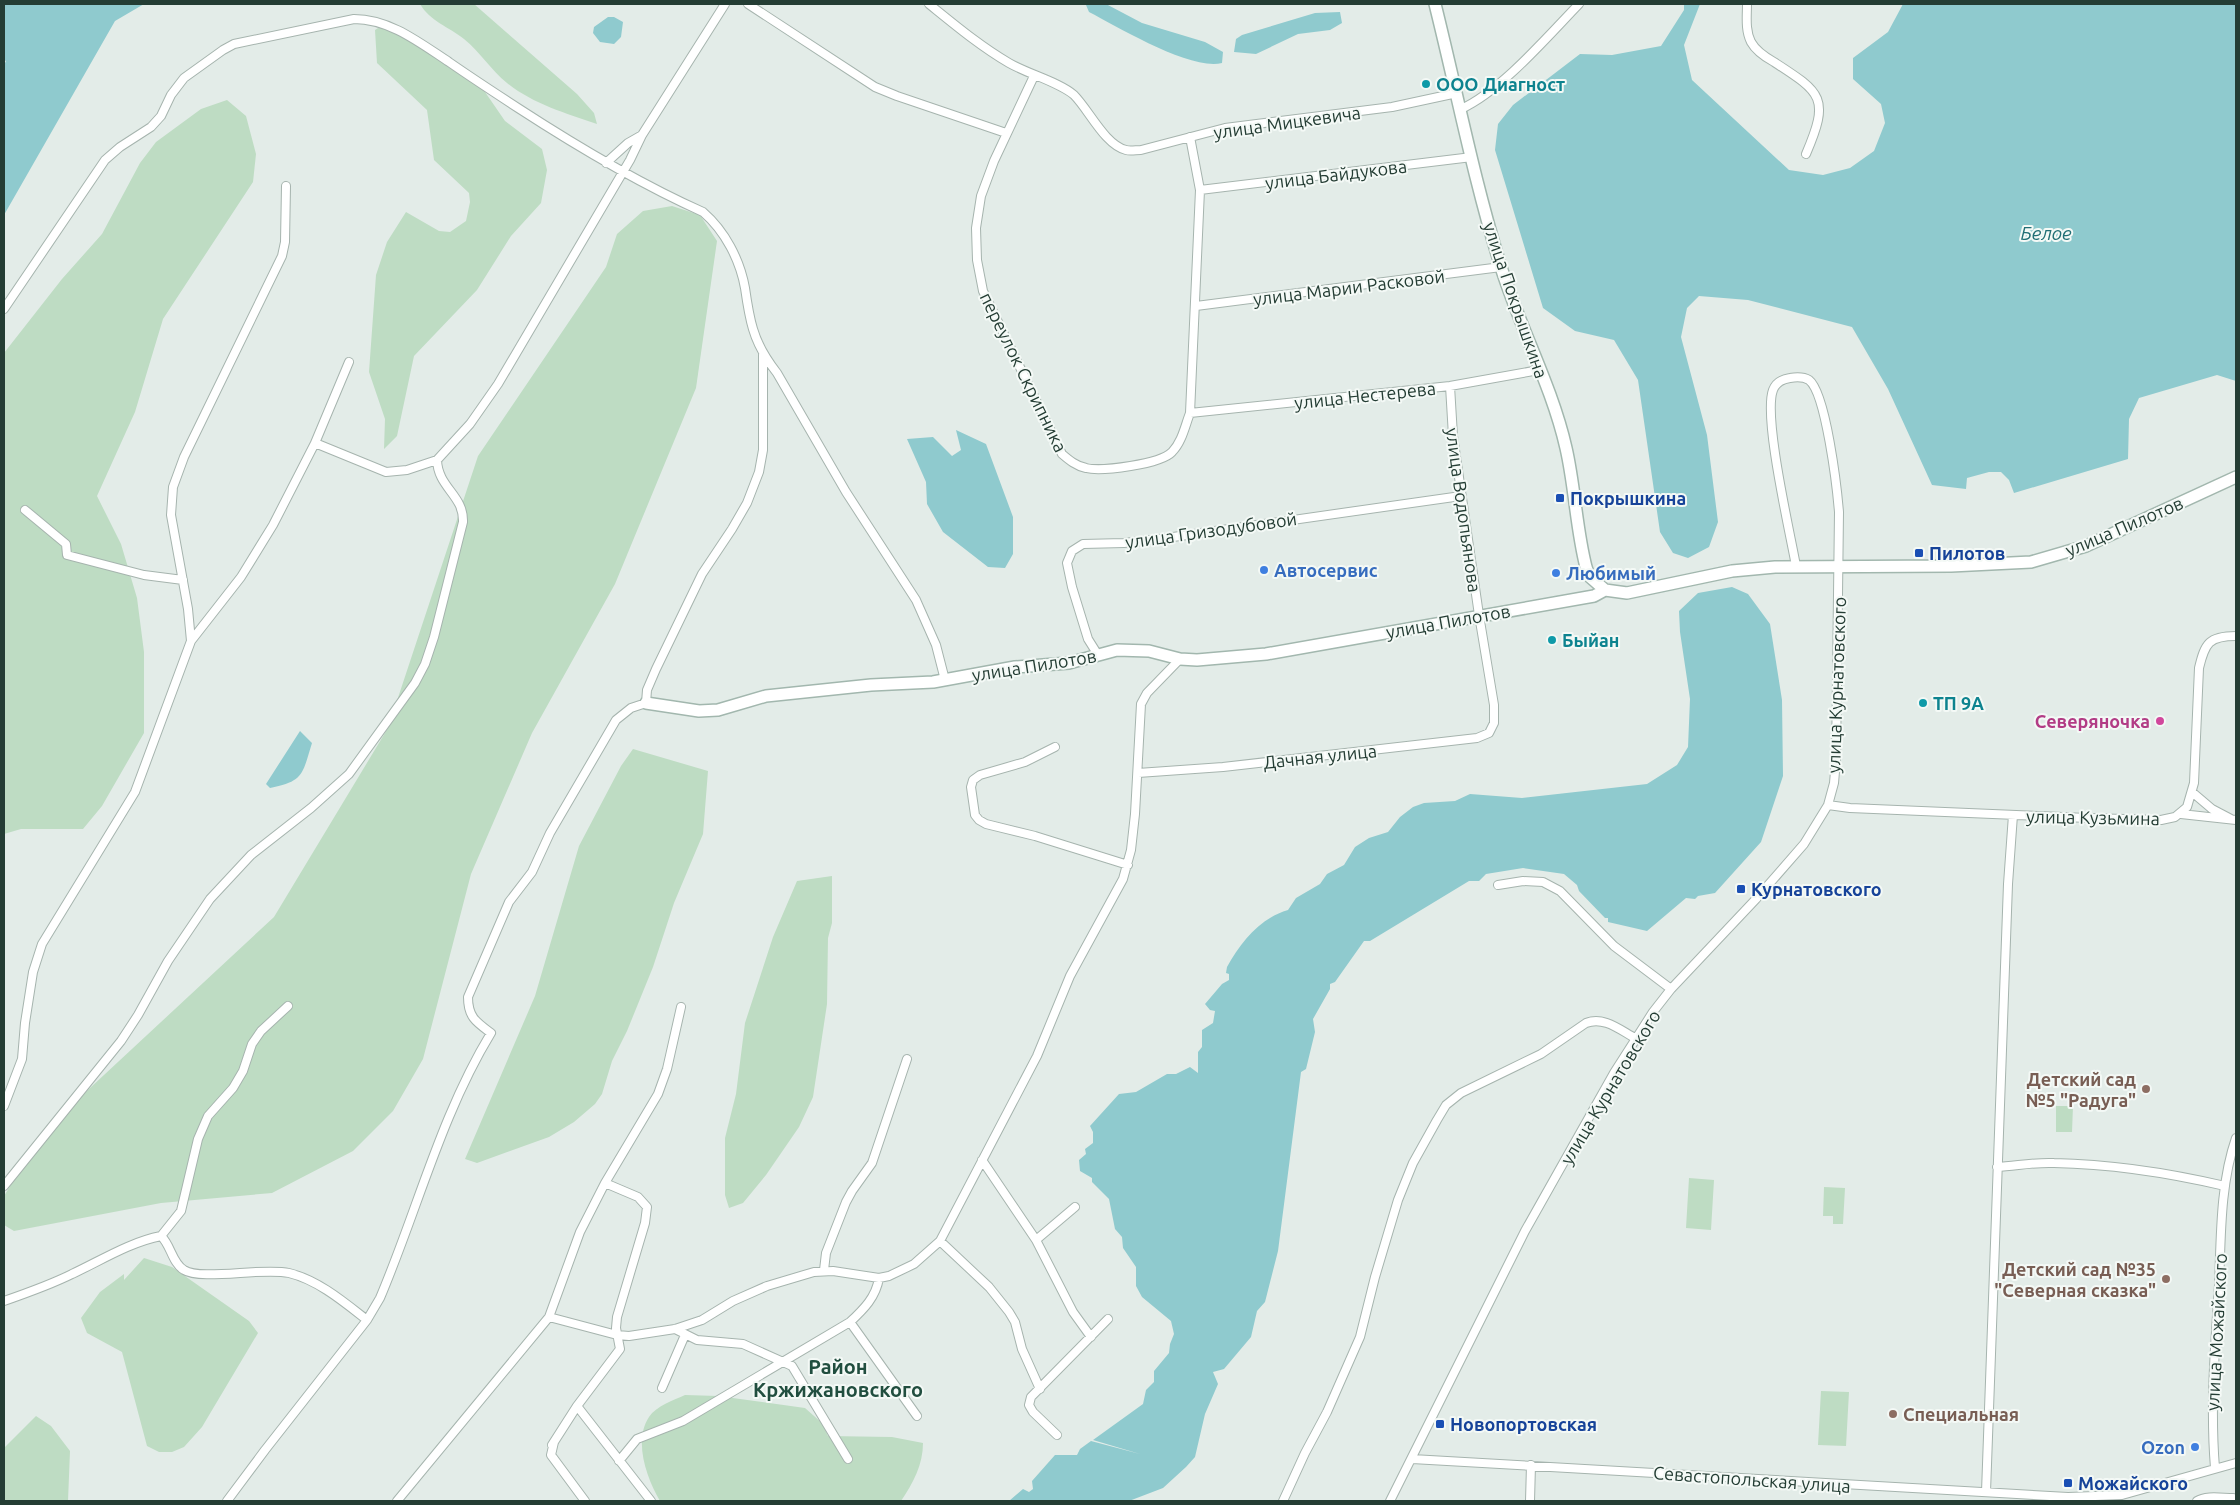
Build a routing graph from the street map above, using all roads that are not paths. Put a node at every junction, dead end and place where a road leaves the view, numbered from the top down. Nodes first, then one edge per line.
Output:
1 (725, 4) edge
2 (748, 4) edge
3 (929, 4) edge
4 (1435, 4) edge
5 (1579, 4) edge
6 (1748, 4) edge
7 (1034, 76) junction
8 (1457, 93) junction
9 (1461, 109) junction
10 (1006, 133) junction
11 (642, 135) junction
12 (1190, 138) junction
13 (1806, 154) dead end
14 (1472, 157) junction
15 (606, 163) junction
16 (622, 172) junction
17 (286, 186) dead end
18 (1200, 190) junction
19 (1501, 267) junction
20 (1196, 306) junction
21 (4, 309) edge
22 (763, 355) junction
23 (349, 362) dead end
24 (1539, 370) junction
25 (1450, 386) junction
26 (1190, 413) junction
27 (315, 443) junction
28 (437, 460) junction
29 (2236, 477) edge
30 (1462, 496) junction
31 (25, 510) dead end
32 (1796, 566) junction
33 (1840, 566) junction
34 (183, 580) junction
35 (1605, 590) junction
36 (1479, 615) junction
37 (2236, 636) edge
38 (191, 641) junction
39 (1098, 655) junction
40 (1180, 660) junction
41 (945, 680) junction
42 (646, 703) junction
43 (1494, 723) joint
44 (1056, 747) dead end
45 (1138, 773) junction
46 (2192, 792) junction
47 (1828, 805) junction
48 (2182, 814) junction
49 (2013, 815) junction
50 (2234, 820) edge
51 (1128, 866) junction
52 (1498, 885) dead end
53 (1671, 989) junction
54 (288, 1006) dead end
55 (680, 1007) dead end
56 (1635, 1038) junction
57 (907, 1059) dead end
58 (4, 1106) edge
59 (2236, 1138) edge
60 (982, 1160) junction
61 (1997, 1167) junction
62 (2233, 1167) edge
63 (605, 1183) junction
64 (4, 1186) edge
65 (2225, 1186) junction
66 (1075, 1207) dead end
67 (161, 1236) junction
68 (1036, 1240) junction
69 (940, 1241) junction
70 (824, 1270) junction
71 (879, 1278) junction
72 (4, 1301) edge
73 (549, 1317) junction
74 (1108, 1319) dead end
75 (367, 1320) junction
76 (850, 1322) junction
77 (675, 1329) junction
78 (617, 1335) junction
79 (685, 1335) junction
80 (1091, 1337) junction
81 (784, 1362) junction
82 (662, 1388) dead end
83 (1040, 1389) junction
84 (577, 1406) junction
85 (917, 1416) dead end
86 (1057, 1435) dead end
87 (848, 1459) dead end
88 (1412, 1459) junction
89 (619, 1460) junction
90 (2236, 1463) edge
91 (1531, 1465) junction
92 (2215, 1468) junction
93 (1986, 1492) junction
94 (2233, 1498) dead end
95 (227, 1501) edge
96 (397, 1501) edge
97 (585, 1501) edge
98 (651, 1501) edge
99 (1283, 1501) edge
100 (1390, 1501) edge
101 (1530, 1501) edge
102 (2197, 1501) edge

1 - 11 street
2 - 10 street
3 - 7 street, улица Мицкевича
4 - 8 street, улица Покрышкина
5 - 9 street
6 - 13 street
7 - 10 street, переулок Скрипника
7 - 12 street, улица Мицкевича
8 - 9 street, улица Покрышкина
8 - 12 street, улица Мицкевича
9 - 14 street, улица Покрышкина
10 - 26 street, переулок Скрипника
11 - 15 street
11 - 16 street
12 - 18 street, переулок Скрипника
14 - 18 street, улица Байдукова
14 - 19 street, улица Покрышкина
15 - 16 street
15 - 21 street
16 - 22 street
16 - 28 street
17 - 34 street
18 - 20 street, переулок Скрипника
19 - 20 street, улица Марии Расковой
19 - 24 street, улица Покрышкина
20 - 26 street, переулок Скрипника
22 - 41 street
22 - 42 street
23 - 27 street
24 - 25 street, улица Нестерева
24 - 35 street, улица Покрышкина
25 - 26 street, улица Нестерева
25 - 30 street, улица Водопьянова
27 - 28 street
27 - 38 street
28 - 64 street
29 - 33 street, улица Пилотов
30 - 36 street, улица Водопьянова
30 - 39 street, улица Гризодубовой
31 - 34 street
32 - 33 street, улица Пилотов
32 - 33 street, улица Курнатовского
32 - 35 street, улица Пилотов
33 - 47 street, улица Курнатовского
34 - 38 street
35 - 36 street, улица Пилотов
36 - 40 street, улица Пилотов
36 - 43 street, улица Водопьянова
37 - 46 street, улица Кузьмина
38 - 58 street
39 - 40 street, улица Пилотов
39 - 41 street, улица Пилотов
40 - 45 street
41 - 42 street, улица Пилотов
42 - 75 street
43 - 45 street, Дачная улица
44 - 51 street
45 - 51 street
46 - 48 street, улица Кузьмина
46 - 50 street
47 - 49 street, улица Кузьмина
47 - 53 street, улица Курнатовского
48 - 49 street, улица Кузьмина
48 - 50 street
49 - 61 street
51 - 60 street
52 - 53 street
53 - 56 street, улица Курнатовского
54 - 67 street
55 - 63 street
56 - 88 street, улица Курнатовского
56 - 99 street
57 - 70 street
59 - 62 street, улица Можайского
60 - 68 street
60 - 69 street
61 - 65 street
61 - 93 street
62 - 65 street, улица Можайского
63 - 73 street
63 - 78 street
65 - 92 street, улица Можайского
66 - 68 street
67 - 72 street
67 - 75 street
68 - 80 street
69 - 71 street
69 - 83 street
70 - 71 street
70 - 77 street
71 - 76 street
73 - 78 street
73 - 96 street
74 - 80 street
75 - 95 street
76 - 81 street
76 - 85 street
77 - 78 street
77 - 79 street
78 - 84 street
79 - 81 street
79 - 82 street
80 - 83 street
81 - 87 street
81 - 89 street
83 - 86 street
84 - 89 street
84 - 97 street
88 - 91 street, Севастопольская улица
88 - 100 street, улица Курнатовского
89 - 98 street
90 - 92 street, Севастопольская улица
91 - 93 street, Севастопольская улица
91 - 101 street
92 - 93 street, Севастопольская улица
94 - 102 street

